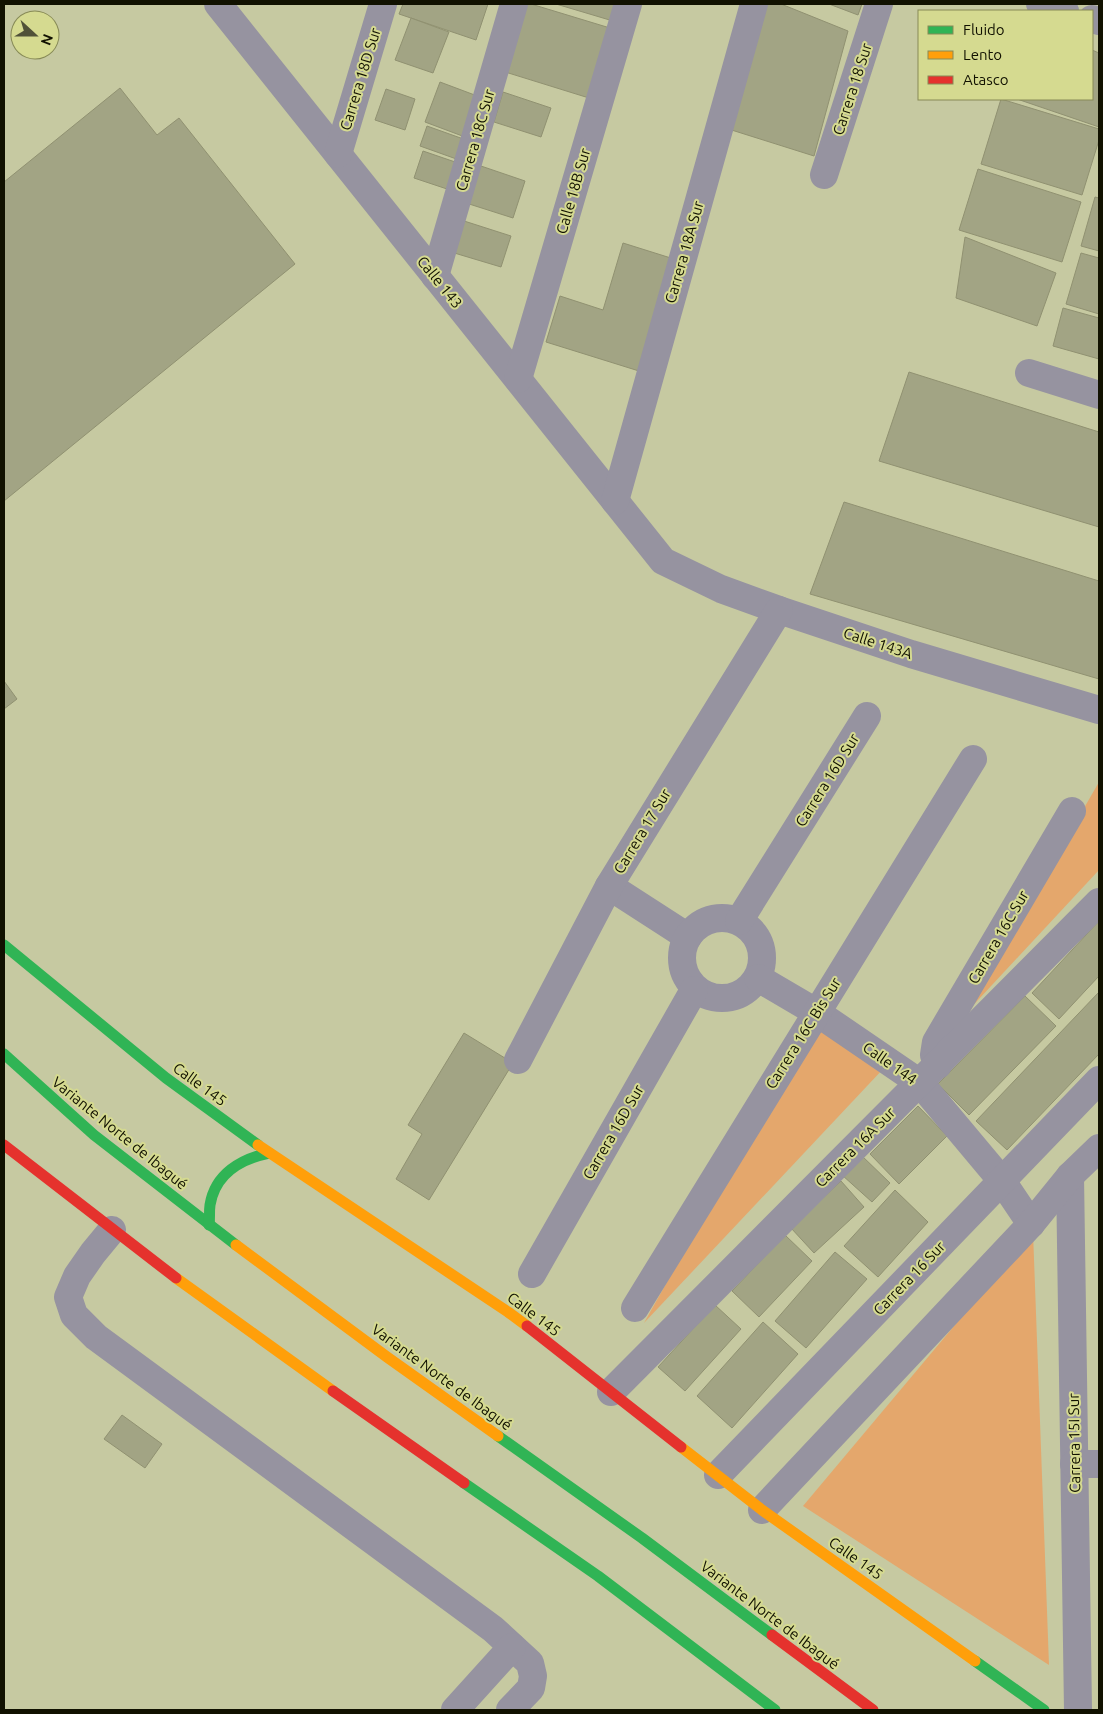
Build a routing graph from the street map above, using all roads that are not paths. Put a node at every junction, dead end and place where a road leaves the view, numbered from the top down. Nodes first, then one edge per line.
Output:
1 (218, 4) edge
2 (383, 4) edge
3 (514, 4) edge
4 (628, 4) edge
5 (754, 4) edge
6 (879, 4) edge
7 (1040, 4) edge
8 (1062, 10) edge
9 (338, 154) junction
10 (824, 175) dead end
11 (436, 276) junction
12 (1029, 373) dead end
13 (518, 379) junction
14 (1099, 395) edge
15 (615, 501) junction
16 (663, 561) joint
17 (779, 610) junction
18 (1099, 710) edge
19 (867, 716) dead end
20 (973, 759) dead end
21 (1072, 811) dead end
22 (609, 886) junction
23 (1099, 902) edge
24 (739, 921) junction
25 (688, 937) junction
26 (4, 945) edge
27 (758, 978) junction
28 (694, 990) junction
29 (816, 1012) junction
30 (4, 1054) edge
31 (518, 1060) dead end
32 (929, 1074) junction
33 (1099, 1080) edge
34 (4, 1145) edge
35 (1099, 1148) edge
36 (269, 1153) junction
37 (1070, 1176) junction
38 (1002, 1181) junction
39 (1031, 1224) junction
40 (209, 1225) junction
41 (112, 1230) junction
42 (532, 1274) dead end
43 (635, 1308) dead end
44 (611, 1392) junction
45 (1087, 1464) edge
46 (718, 1475) junction
47 (762, 1510) junction
48 (512, 1647) junction
49 (455, 1710) edge
50 (510, 1710) edge
51 (774, 1710) edge
52 (873, 1710) edge
53 (1044, 1710) edge
54 (1078, 1710) edge

1 - 9 street, Calle 143
2 - 9 street, Carrera 18D Sur
3 - 11 street, Carrera 18C Sur
4 - 13 street, Calle 18B Sur
5 - 15 street, Carrera 18A Sur
6 - 10 street, Carrera 18 Sur
7 - 8 street
9 - 11 street, Calle 143
11 - 13 street, Calle 143
12 - 14 street
13 - 15 street, Calle 143
15 - 16 street, Calle 143
16 - 17 street, Calle 143A
17 - 18 street, Calle 143A
17 - 22 street, Carrera 17 Sur
19 - 24 street, Carrera 16D Sur
20 - 29 street, Carrera 16C Bis Sur
21 - 32 street, Carrera 16C Sur
22 - 25 street
22 - 31 street, Carrera 17 Sur
23 - 32 street, Carrera 16A Sur
24 - 25 street
24 - 27 street
25 - 28 street
26 - 36 main road, Calle 145
27 - 28 street
27 - 29 street, Calle 144
28 - 42 street, Carrera 16D Sur
29 - 32 street, Calle 144
29 - 43 street, Carrera 16C Bis Sur
30 - 40 main road, Variante Norte de Ibagué
32 - 38 street, Calle 144
32 - 44 street, Carrera 16A Sur
33 - 38 street, Carrera 16 Sur
34 - 41 main road
35 - 37 street
36 - 40 main road
36 - 44 main road, Calle 145
37 - 39 street
37 - 45 street, Carrera 15I Sur
38 - 39 street, Calle 144
38 - 46 street, Carrera 16 Sur
39 - 47 street
40 - 52 main road, Variante Norte de Ibagué
41 - 48 street
41 - 51 main road
44 - 46 main road, Calle 145
45 - 54 street, Carrera 15I Sur
46 - 47 main road, Calle 145
47 - 53 main road, Calle 145
48 - 49 street
48 - 50 street

